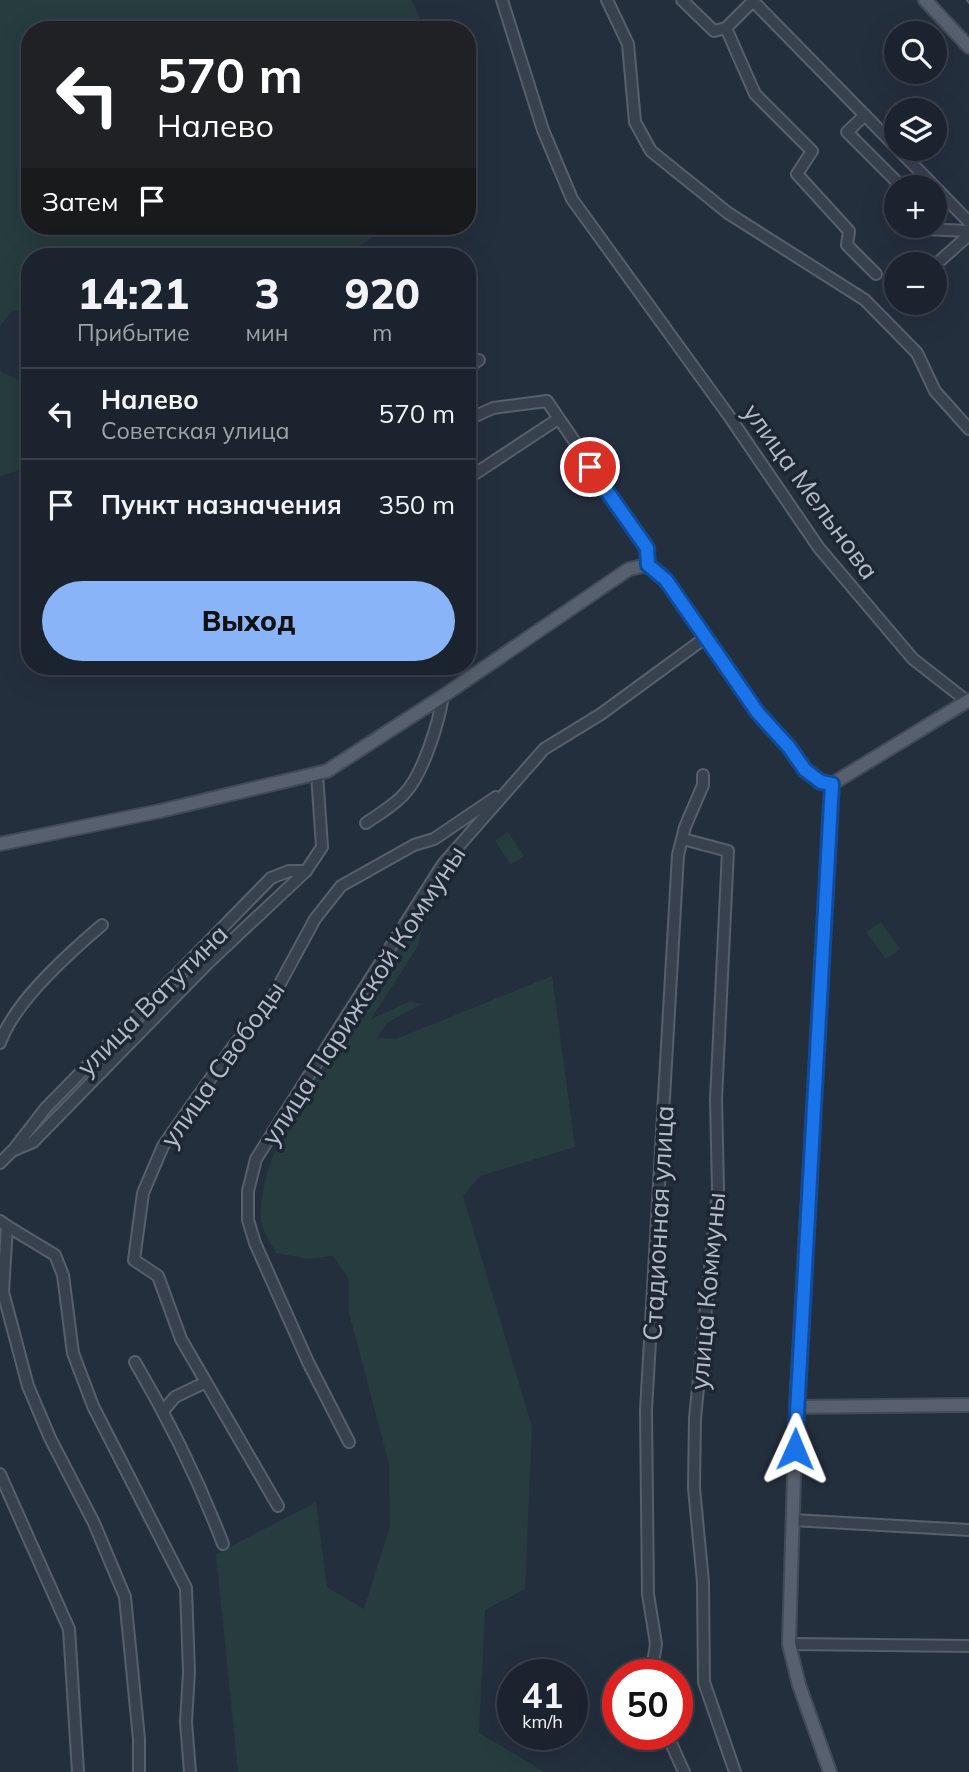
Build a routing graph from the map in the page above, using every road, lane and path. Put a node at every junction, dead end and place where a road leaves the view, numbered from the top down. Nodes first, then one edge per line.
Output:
1 (502, 0) edge
2 (607, 0) edge
3 (682, 0) edge
4 (925, 0) edge
5 (754, 1) edge
6 (726, 28) junction
7 (969, 47) edge
8 (865, 115) junction
9 (884, 135) edge
10 (910, 161) edge
11 (890, 175) edge
12 (969, 222) edge
13 (947, 231) edge
14 (969, 233) edge
15 (947, 254) edge
16 (876, 274) dead end
17 (479, 360) dead end
18 (476, 362) edge
19 (476, 416) edge
20 (558, 419) junction
21 (969, 429) edge
22 (476, 473) edge
23 (648, 565) junction
24 (705, 638) junction
25 (476, 673) edge
26 (474, 675) edge
27 (443, 696) junction
28 (968, 700) edge
29 (317, 775) junction
30 (703, 775) dead end
31 (516, 783) junction
32 (832, 784) junction
33 (366, 823) dead end
34 (683, 839) junction
35 (0, 844) edge
36 (306, 871) junction
37 (103, 925) dead end
38 (0, 1043) edge
39 (12, 1151) junction
40 (0, 1163) edge
41 (3, 1223) edge
42 (135, 1362) dead end
43 (206, 1382) junction
44 (969, 1405) edge
45 (796, 1407) junction
46 (163, 1410) junction
47 (349, 1442) dead end
48 (0, 1474) edge
49 (0, 1485) edge
50 (13, 1497) junction
51 (278, 1506) dead end
52 (793, 1520) junction
53 (969, 1530) edge
54 (223, 1544) dead end
55 (789, 1644) junction
56 (969, 1646) edge
57 (654, 1659) edge
58 (674, 1750) edge
59 (78, 1772) edge
60 (139, 1772) edge
61 (190, 1772) edge
62 (684, 1772) edge
63 (735, 1772) edge
64 (830, 1772) edge

1 - 28 street, улица Мельнова
2 - 21 street
3 - 6 street
4 - 7 main road
5 - 6 street
5 - 8 street
6 - 16 street
8 - 9 street
8 - 11 street
10 - 12 street
13 - 14 street
14 - 15 street
17 - 18 street
19 - 20 street
20 - 22 street
20 - 23 street
23 - 24 main road
23 - 25 main road
24 - 31 street, улица Парижской Коммуны
24 - 32 main road
26 - 27 main road
27 - 29 main road
27 - 33 street
28 - 32 main road
29 - 35 main road
29 - 36 street, улица Ватутина
30 - 34 street, Стадионная улица
31 - 43 street, улица Свободы
31 - 47 street, улица Парижской Коммуны
32 - 45 main road
34 - 57 street, Стадионная улица
34 - 63 street, улица Коммуны
36 - 39 street, улица Ватутина
36 - 39 street, улица Ватутина
37 - 38 street
39 - 40 street, улица Ватутина
41 - 60 street
41 - 61 street
42 - 46 street
43 - 46 street
43 - 51 street, улица Свободы
44 - 45 main road
45 - 52 main road
46 - 54 street
48 - 50 street
49 - 50 street
50 - 59 street
52 - 53 street
52 - 55 main road
55 - 56 street
55 - 64 main road
58 - 62 street

